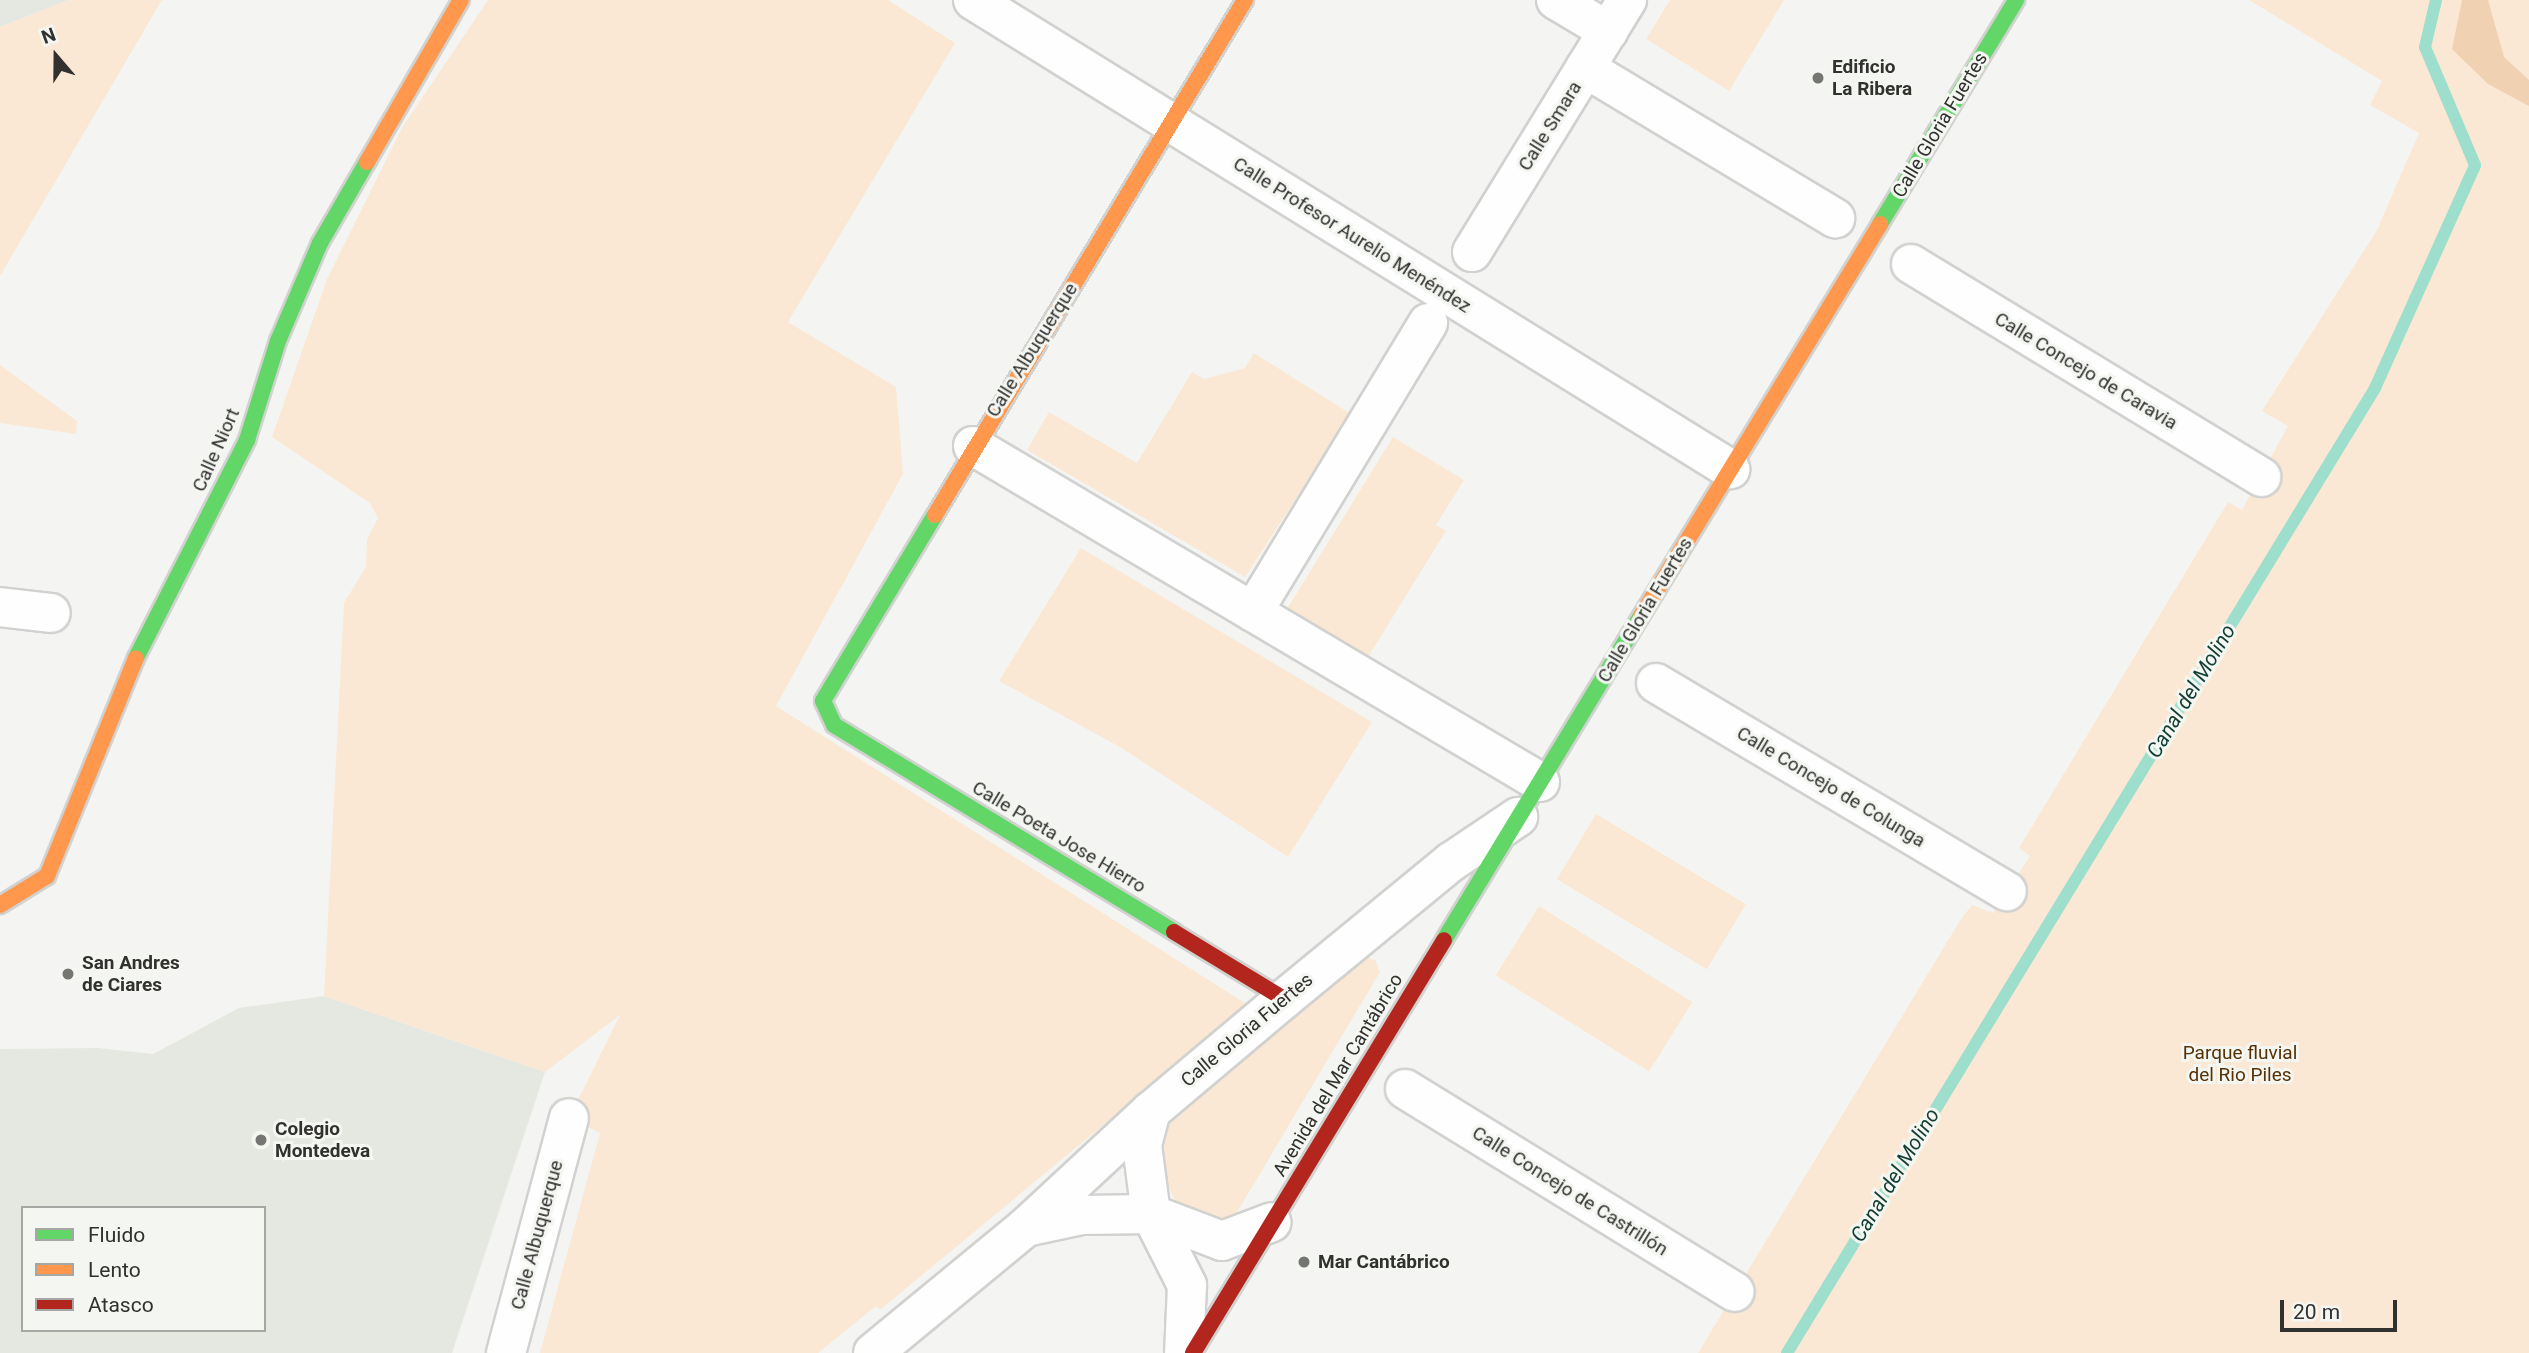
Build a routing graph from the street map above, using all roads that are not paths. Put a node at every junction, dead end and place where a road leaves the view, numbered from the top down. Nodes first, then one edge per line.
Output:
1 (461, 0) edge
2 (973, 0) edge
3 (1245, 0) edge
4 (1556, 0) edge
5 (2016, 0) edge
6 (1617, 16) edge
7 (1586, 68) junction
8 (1171, 122) junction
9 (1835, 218) dead end
10 (1472, 252) dead end
11 (1911, 264) dead end
12 (1428, 323) dead end
13 (973, 446) junction
14 (1730, 469) junction
15 (2261, 477) dead end
16 (0, 607) edge
17 (1253, 612) junction
18 (51, 613) dead end
19 (1656, 682) dead end
20 (823, 701) joint
21 (1539, 782) junction
22 (1518, 817) junction
23 (2007, 891) dead end
24 (0, 905) edge
25 (1284, 999) junction
26 (1405, 1089) dead end
27 (1151, 1111) junction
28 (569, 1118) dead end
29 (1151, 1214) junction
30 (1272, 1222) junction
31 (1026, 1227) junction
32 (1735, 1292) dead end
33 (506, 1353) edge
34 (873, 1353) edge
35 (1184, 1353) edge
36 (1192, 1353) edge

1 - 24 street, Calle Niort
2 - 8 street, Calle Profesor Aurelio Menéndez
3 - 8 street, Calle Albuquerque
4 - 6 street
5 - 14 street, Calle Gloria Fuertes
6 - 7 street, Calle Smara
7 - 9 street
7 - 10 street, Calle Smara
8 - 13 street, Calle Albuquerque
8 - 14 street, Calle Profesor Aurelio Menéndez
11 - 15 street, Calle Concejo de Caravia
12 - 17 street
13 - 17 street
13 - 20 street, Calle Albuquerque
14 - 21 street, Calle Gloria Fuertes
16 - 18 street
17 - 21 street
19 - 23 street, Calle Concejo de Colunga
20 - 25 street, Calle Poeta Jose Hierro
21 - 22 street, Calle Gloria Fuertes
22 - 25 street, Calle Gloria Fuertes
22 - 30 street, Avenida del Mar Cantábrico
25 - 27 street, Calle Gloria Fuertes
26 - 32 street, Calle Concejo de Castrillón
27 - 29 street
27 - 31 street, Calle Gloria Fuertes
28 - 33 street, Calle Albuquerque
29 - 30 street, Calle Gloria Fuertes
29 - 31 street, Calle Gloria Fuertes
29 - 35 street
30 - 36 street, Avenida del Mar Cantábrico
31 - 34 street, Calle Gloria Fuertes

